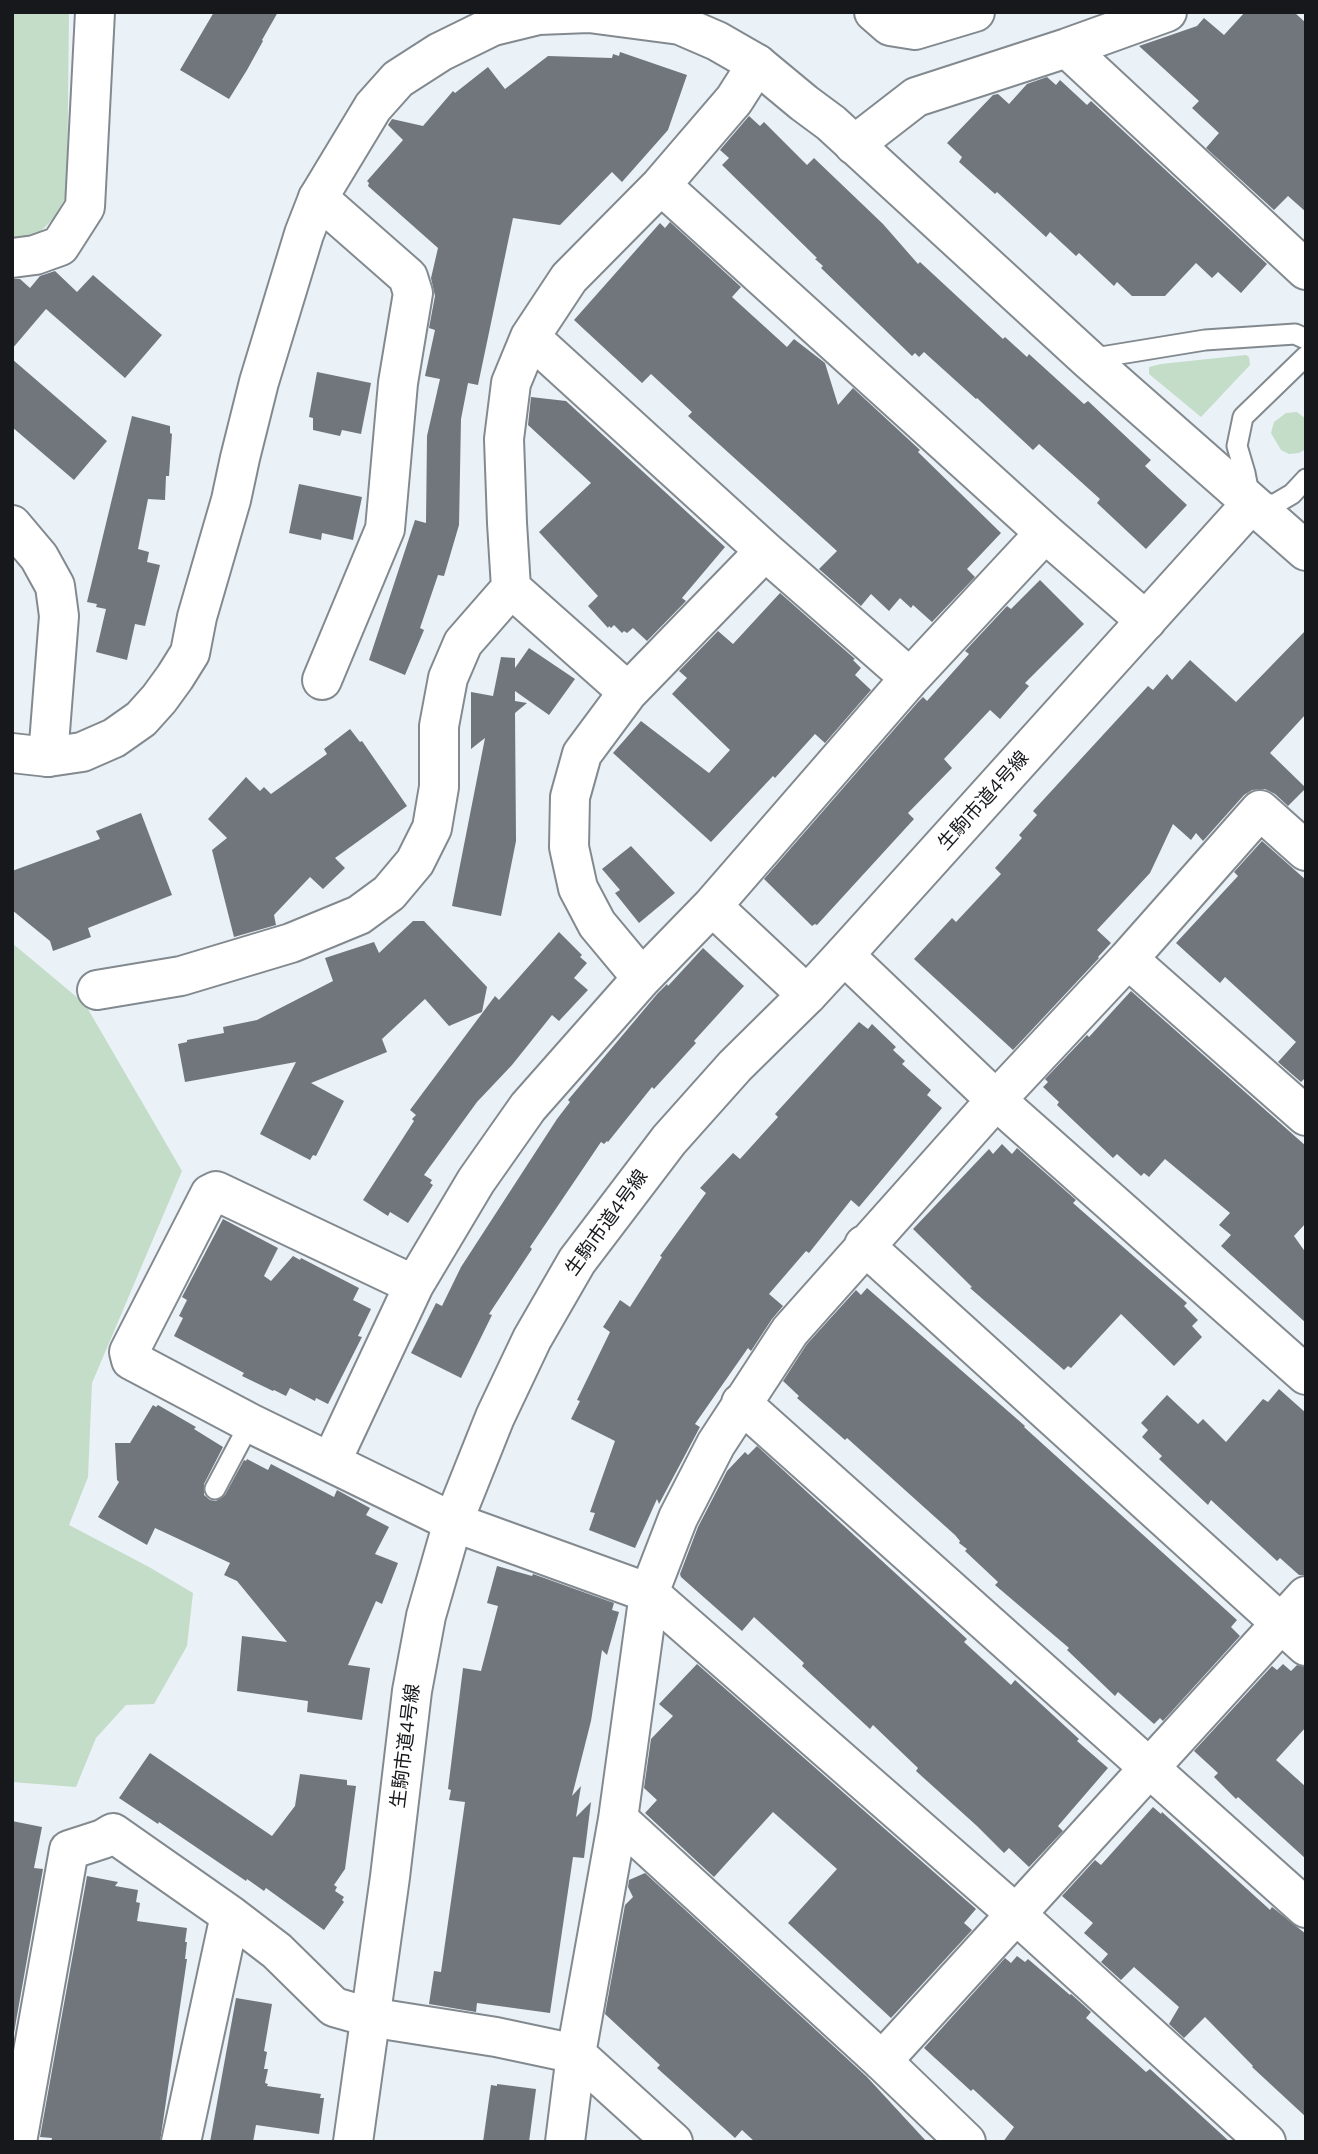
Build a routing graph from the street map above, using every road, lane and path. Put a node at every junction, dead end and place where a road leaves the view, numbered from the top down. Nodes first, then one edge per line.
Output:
1 (95, 12) edge
2 (874, 12) edge
3 (975, 12) edge
4 (1167, 12) edge
5 (1067, 48) junction
6 (757, 64) junction
7 (854, 145) junction
8 (662, 185) junction
9 (318, 198) junction
10 (12, 258) edge
11 (1306, 270) edge
12 (530, 337) junction
13 (1306, 339) edge
14 (1306, 356) edge
15 (1088, 359) junction
16 (1306, 479) edge
17 (1251, 503) junction
18 (12, 526) edge
19 (1045, 533) junction
20 (765, 551) junction
21 (1306, 551) edge
22 (511, 588) junction
23 (1146, 621) junction
24 (910, 678) junction
25 (322, 680) dead end
26 (628, 692) junction
27 (30, 755) edge
28 (1306, 851) edge
29 (712, 906) junction
30 (844, 955) junction
31 (1128, 959) junction
32 (642, 978) junction
33 (97, 990) dead end
34 (807, 995) junction
35 (996, 1100) junction
36 (1306, 1116) edge
37 (864, 1245) junction
38 (414, 1285) junction
39 (1306, 1375) edge
40 (741, 1403) junction
41 (250, 1423) junction
42 (331, 1462) junction
43 (215, 1489) dead end
44 (453, 1522) junction
45 (649, 1593) junction
46 (1297, 1622) edge
47 (1149, 1768) junction
48 (618, 1819) junction
49 (1306, 1908) edge
50 (230, 1915) junction
51 (1017, 1915) junction
52 (369, 2017) junction
53 (576, 2054) junction
54 (882, 2061) junction
55 (17, 2142) edge
56 (181, 2142) edge
57 (353, 2142) edge
58 (565, 2142) edge
59 (673, 2142) edge
60 (966, 2142) edge
61 (1266, 2142) edge

1 - 10 street
2 - 3 street
4 - 5 street
5 - 7 street
5 - 11 street
6 - 7 street
6 - 8 street
6 - 9 street
7 - 15 street
8 - 12 street
8 - 19 street
9 - 25 street
9 - 27 street
12 - 20 street
12 - 22 street
13 - 15 lane
14 - 17 lane
15 - 17 street
16 - 17 lane
17 - 21 street
17 - 23 street, 生駒市道4号線
18 - 27 street
19 - 23 street
19 - 24 street
20 - 24 street
20 - 26 street
22 - 26 street
22 - 33 street
23 - 30 street, 生駒市道4号線
24 - 29 street
26 - 32 street
28 - 31 street
29 - 32 street
29 - 34 street
30 - 34 street, 生駒市道4号線
30 - 35 street
31 - 35 street
31 - 36 street
32 - 38 street
34 - 44 street, 生駒市道4号線
35 - 37 street
35 - 39 street
37 - 40 street
37 - 46 street
38 - 41 street
38 - 42 street
40 - 45 street
40 - 47 street
41 - 42 street
41 - 43 lane
42 - 44 street
44 - 45 street
44 - 52 street, 生駒市道4号線
45 - 48 street
45 - 51 street
46 - 47 street
47 - 49 street
47 - 51 street
48 - 53 street
48 - 54 street
50 - 52 street
50 - 55 street
50 - 56 street
51 - 54 street
51 - 61 street
52 - 53 street
52 - 57 street, 生駒市道4号線
53 - 58 street
53 - 59 street
54 - 60 street

